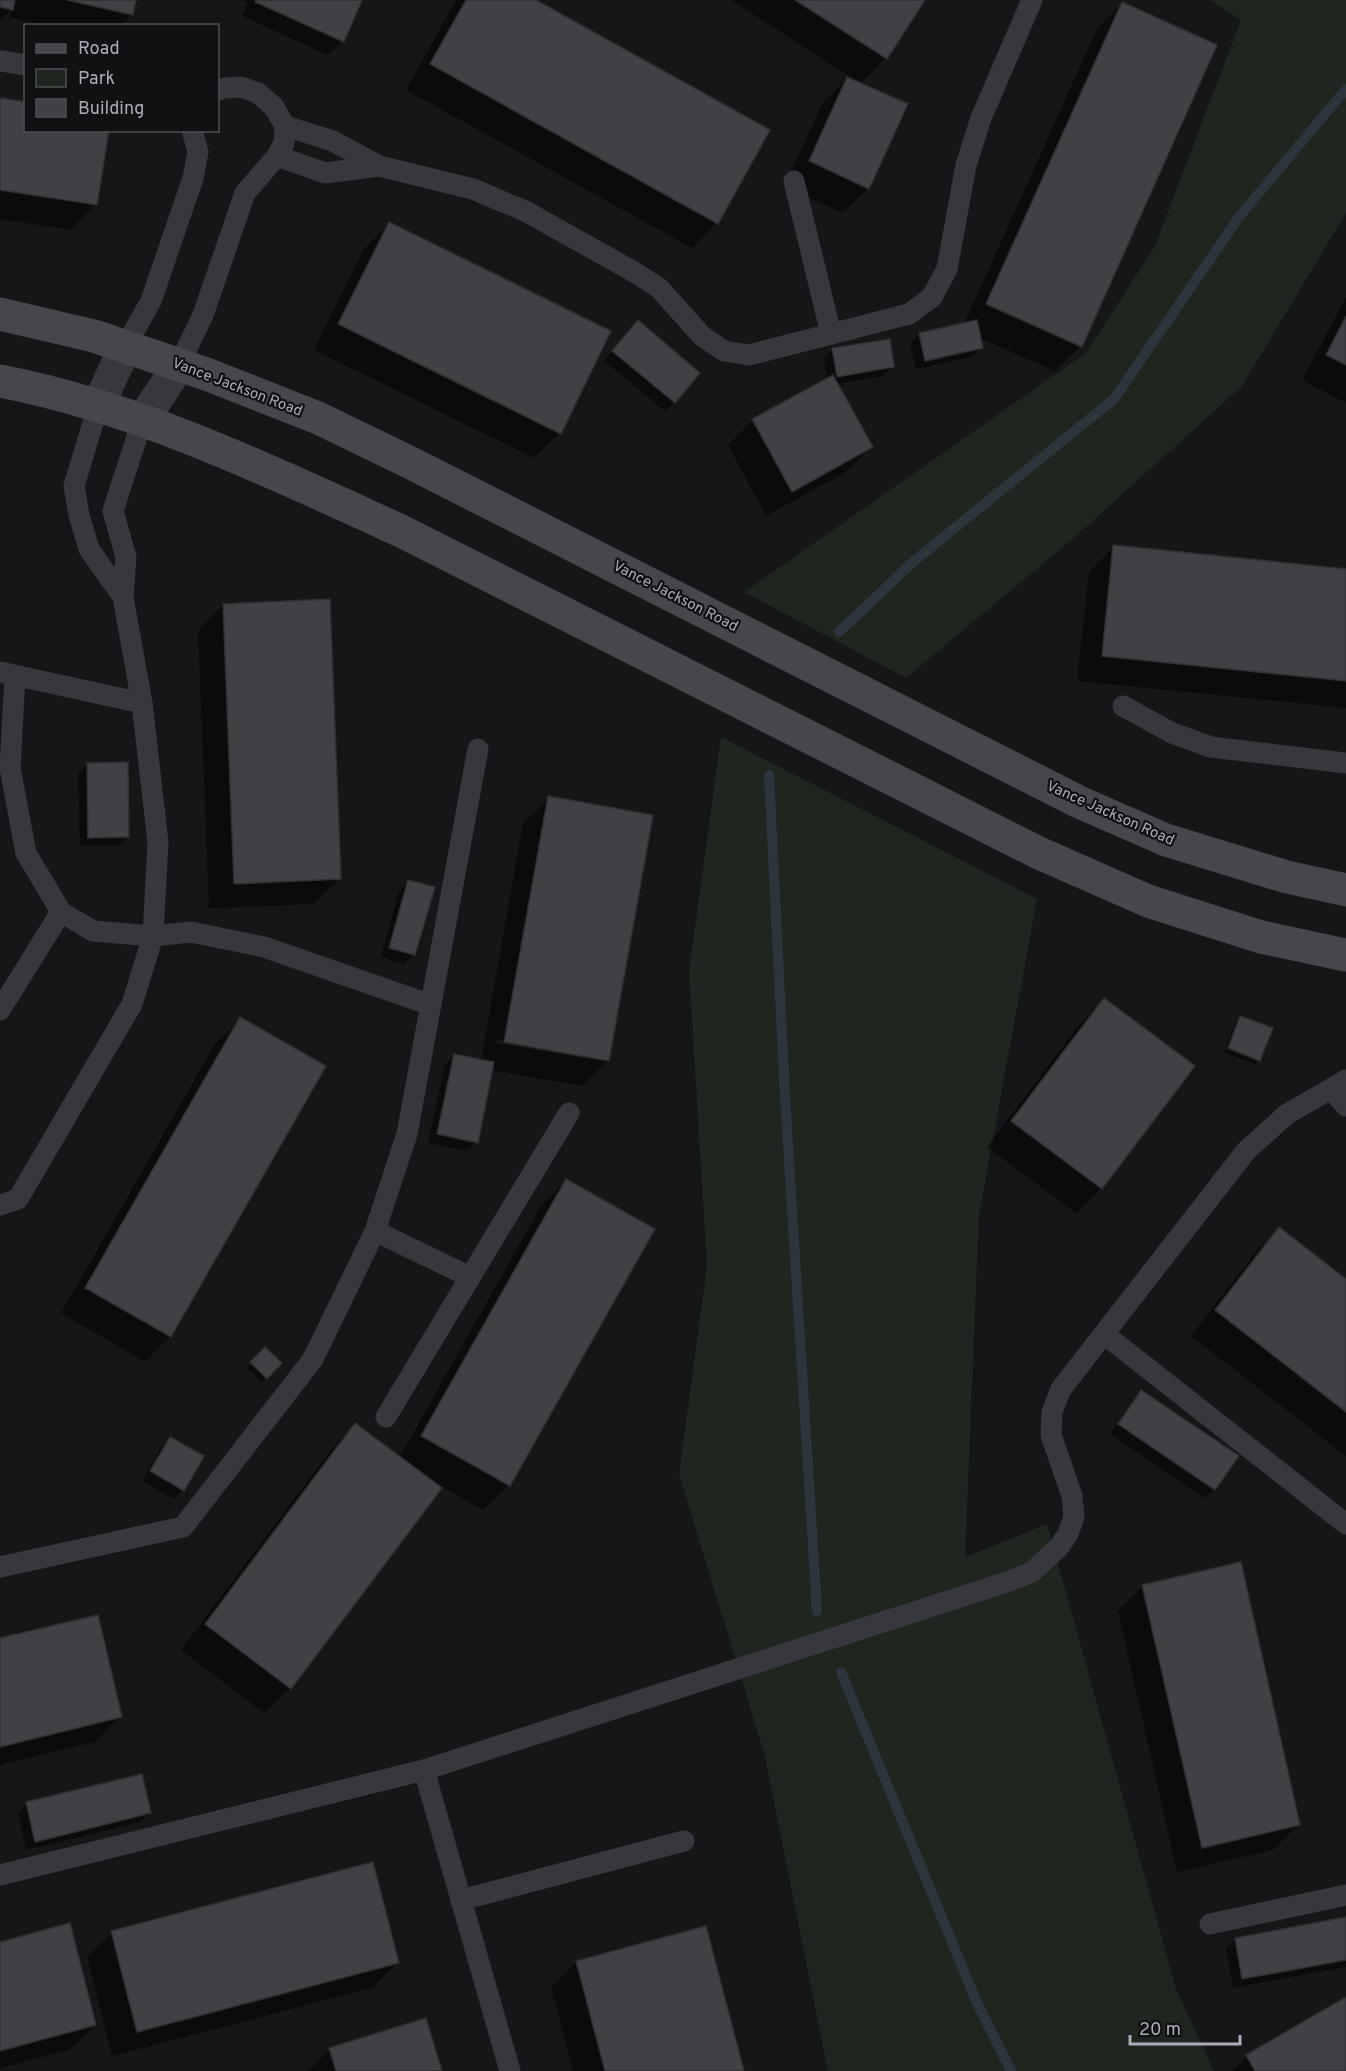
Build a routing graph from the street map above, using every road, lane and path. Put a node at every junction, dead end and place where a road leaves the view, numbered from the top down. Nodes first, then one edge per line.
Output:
1 (1032, 0) edge
2 (0, 61) edge
3 (24, 65) edge
4 (219, 90) edge
5 (285, 126) junction
6 (193, 132) edge
7 (277, 156) junction
8 (379, 166) junction
9 (794, 181) dead end
10 (0, 314) edge
11 (831, 334) junction
12 (125, 347) junction
13 (179, 365) junction
14 (0, 381) edge
15 (98, 406) junction
16 (142, 422) junction
17 (113, 512) junction
18 (79, 515) junction
19 (123, 597) junction
20 (8, 674) edge
21 (142, 703) junction
22 (1123, 706) dead end
23 (478, 749) dead end
24 (1346, 763) edge
25 (1346, 890) edge
26 (61, 912) junction
27 (153, 936) junction
28 (1346, 955) edge
29 (431, 1005) junction
30 (0, 1010) edge
31 (1339, 1085) edge
32 (1346, 1106) edge
33 (569, 1113) dead end
34 (0, 1205) edge
35 (375, 1231) junction
36 (470, 1276) junction
37 (1104, 1334) junction
38 (386, 1417) dead end
39 (1346, 1524) edge
40 (0, 1567) edge
41 (424, 1770) junction
42 (684, 1841) dead end
43 (0, 1875) edge
44 (1346, 1895) edge
45 (461, 1900) junction
46 (1210, 1924) dead end
47 (510, 2071) edge

1 - 11 lane
2 - 3 lane
4 - 5 lane
5 - 7 lane
5 - 8 lane
6 - 12 lane
7 - 8 lane
7 - 13 lane
8 - 11 lane
9 - 11 lane
10 - 12 main road, Vance Jackson Road
12 - 13 main road, Vance Jackson Road
12 - 15 street
13 - 16 street
13 - 25 main road, Vance Jackson Road
14 - 15 main road
15 - 16 main road
15 - 18 lane
16 - 17 lane
16 - 28 main road
17 - 18 lane
17 - 19 lane
18 - 19 lane
19 - 21 lane
20 - 21 lane
20 - 26 lane
21 - 27 lane
22 - 24 lane
23 - 29 lane
26 - 27 lane
26 - 30 lane
27 - 29 lane
27 - 34 lane
29 - 35 lane
31 - 32 lane
31 - 37 lane
33 - 36 lane
35 - 36 lane
35 - 40 lane
36 - 38 lane
37 - 39 lane
37 - 41 lane
41 - 43 lane
41 - 45 lane
42 - 45 lane
44 - 46 lane
45 - 47 lane

